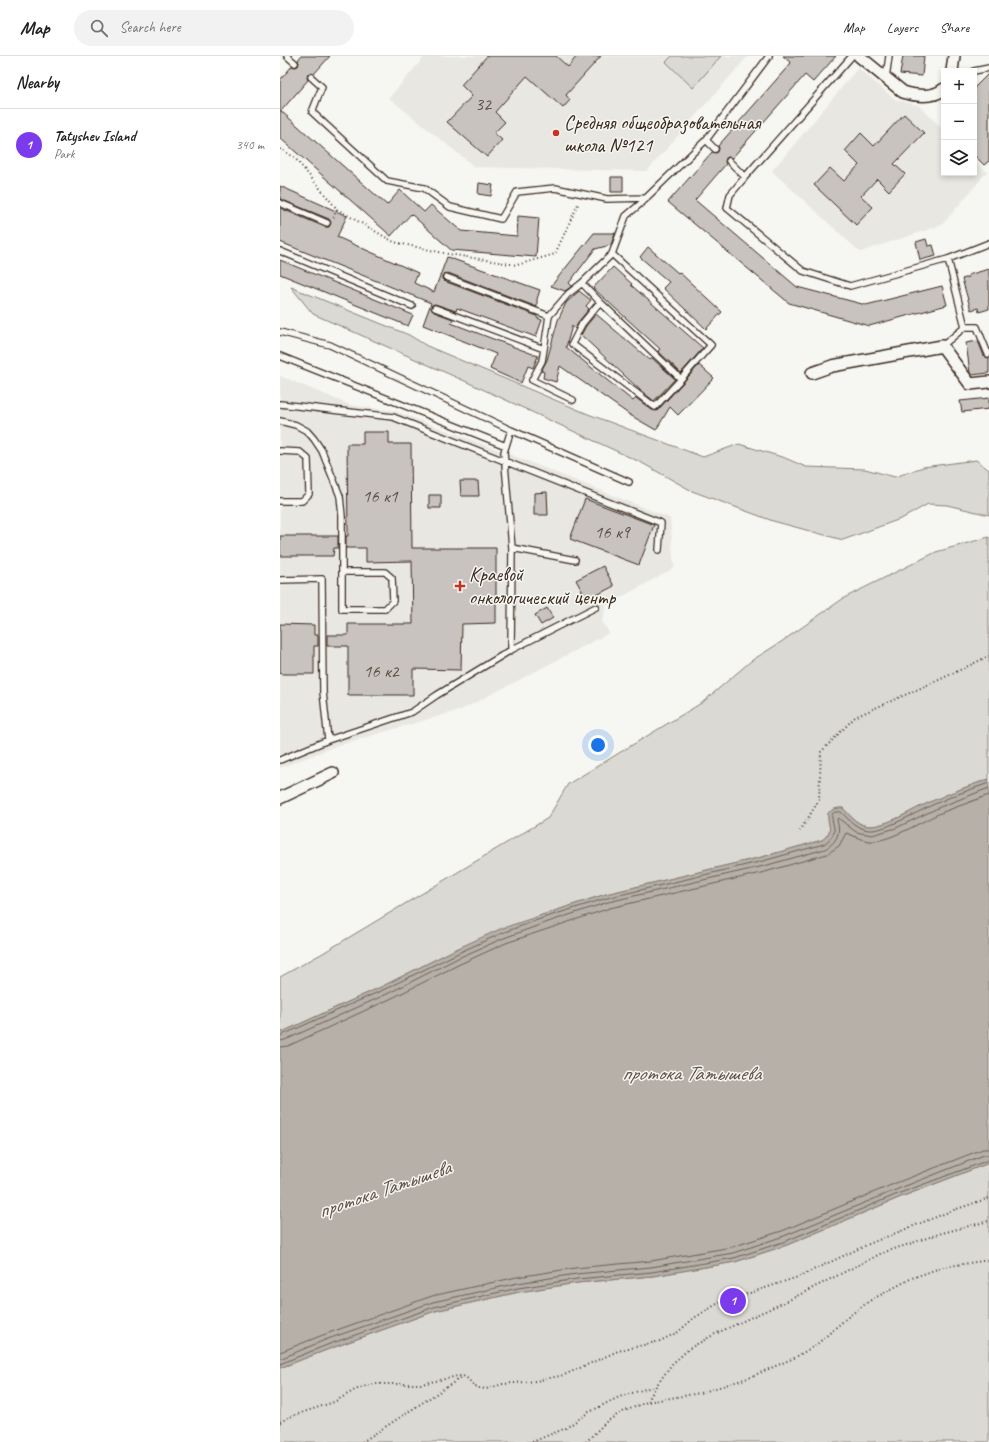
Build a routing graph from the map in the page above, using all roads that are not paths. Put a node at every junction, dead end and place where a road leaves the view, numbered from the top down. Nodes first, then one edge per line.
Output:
1 (287, 56) edge
2 (769, 56) edge
3 (852, 56) edge
4 (859, 56) edge
5 (889, 56) edge
6 (954, 56) edge
7 (295, 63) dead end
8 (952, 68) edge
9 (989, 68) edge
10 (977, 70) edge
11 (311, 77) dead end
12 (886, 78) junction
13 (941, 91) edge
14 (706, 140) junction
15 (715, 149) dead end
16 (729, 161) dead end
17 (745, 177) junction
18 (646, 198) junction
19 (280, 202) edge
20 (327, 223) road end
21 (989, 243) edge
22 (280, 251) edge
23 (612, 254) junction
24 (948, 259) junction
25 (446, 277) dead end
26 (582, 283) junction
27 (600, 302) junction
28 (412, 306) dead end
29 (435, 308) dead end
30 (549, 316) junction
31 (966, 327) junction
32 (280, 332) edge
33 (942, 346) junction
34 (544, 349) junction
35 (989, 353) edge
36 (280, 356) edge
37 (812, 373) dead end
38 (681, 379) junction
39 (989, 382) edge
40 (573, 400) dead end
41 (280, 404) edge
42 (280, 421) edge
43 (511, 430) junction
44 (506, 446) junction
45 (280, 452) edge
46 (505, 462) junction
47 (629, 482) dead end
48 (280, 501) edge
49 (512, 548) junction
50 (659, 550) dead end
51 (575, 560) dead end
52 (342, 572) junction
53 (280, 580) edge
54 (596, 607) dead end
55 (511, 650) junction
56 (328, 740) junction
57 (280, 760) edge
58 (333, 773) dead end
59 (280, 798) edge

1 - 7 lane
2 - 14 lane
3 - 17 lane
4 - 12 street
5 - 12 lane
6 - 8 street
9 - 10 lane
11 - 18 lane
12 - 13 street
14 - 15 lane
14 - 18 lane
16 - 17 lane
17 - 24 lane
18 - 23 lane
19 - 20 lane
21 - 24 lane
22 - 28 lane
23 - 26 lane
23 - 38 lane
24 - 31 lane
25 - 30 lane
26 - 27 lane
26 - 30 lane
27 - 38 lane
27 - 38 lane
29 - 34 lane
30 - 34 lane
31 - 33 lane
31 - 35 lane
32 - 43 lane
33 - 37 street
33 - 39 street
34 - 40 lane
36 - 44 lane
41 - 46 lane
42 - 52 lane
43 - 44 lane
43 - 47 lane
44 - 46 lane
45 - 48 lane
46 - 49 lane
46 - 50 lane
49 - 51 lane
49 - 55 lane
52 - 52 lane
53 - 56 lane
54 - 55 lane
55 - 56 lane
56 - 57 lane
58 - 59 street

